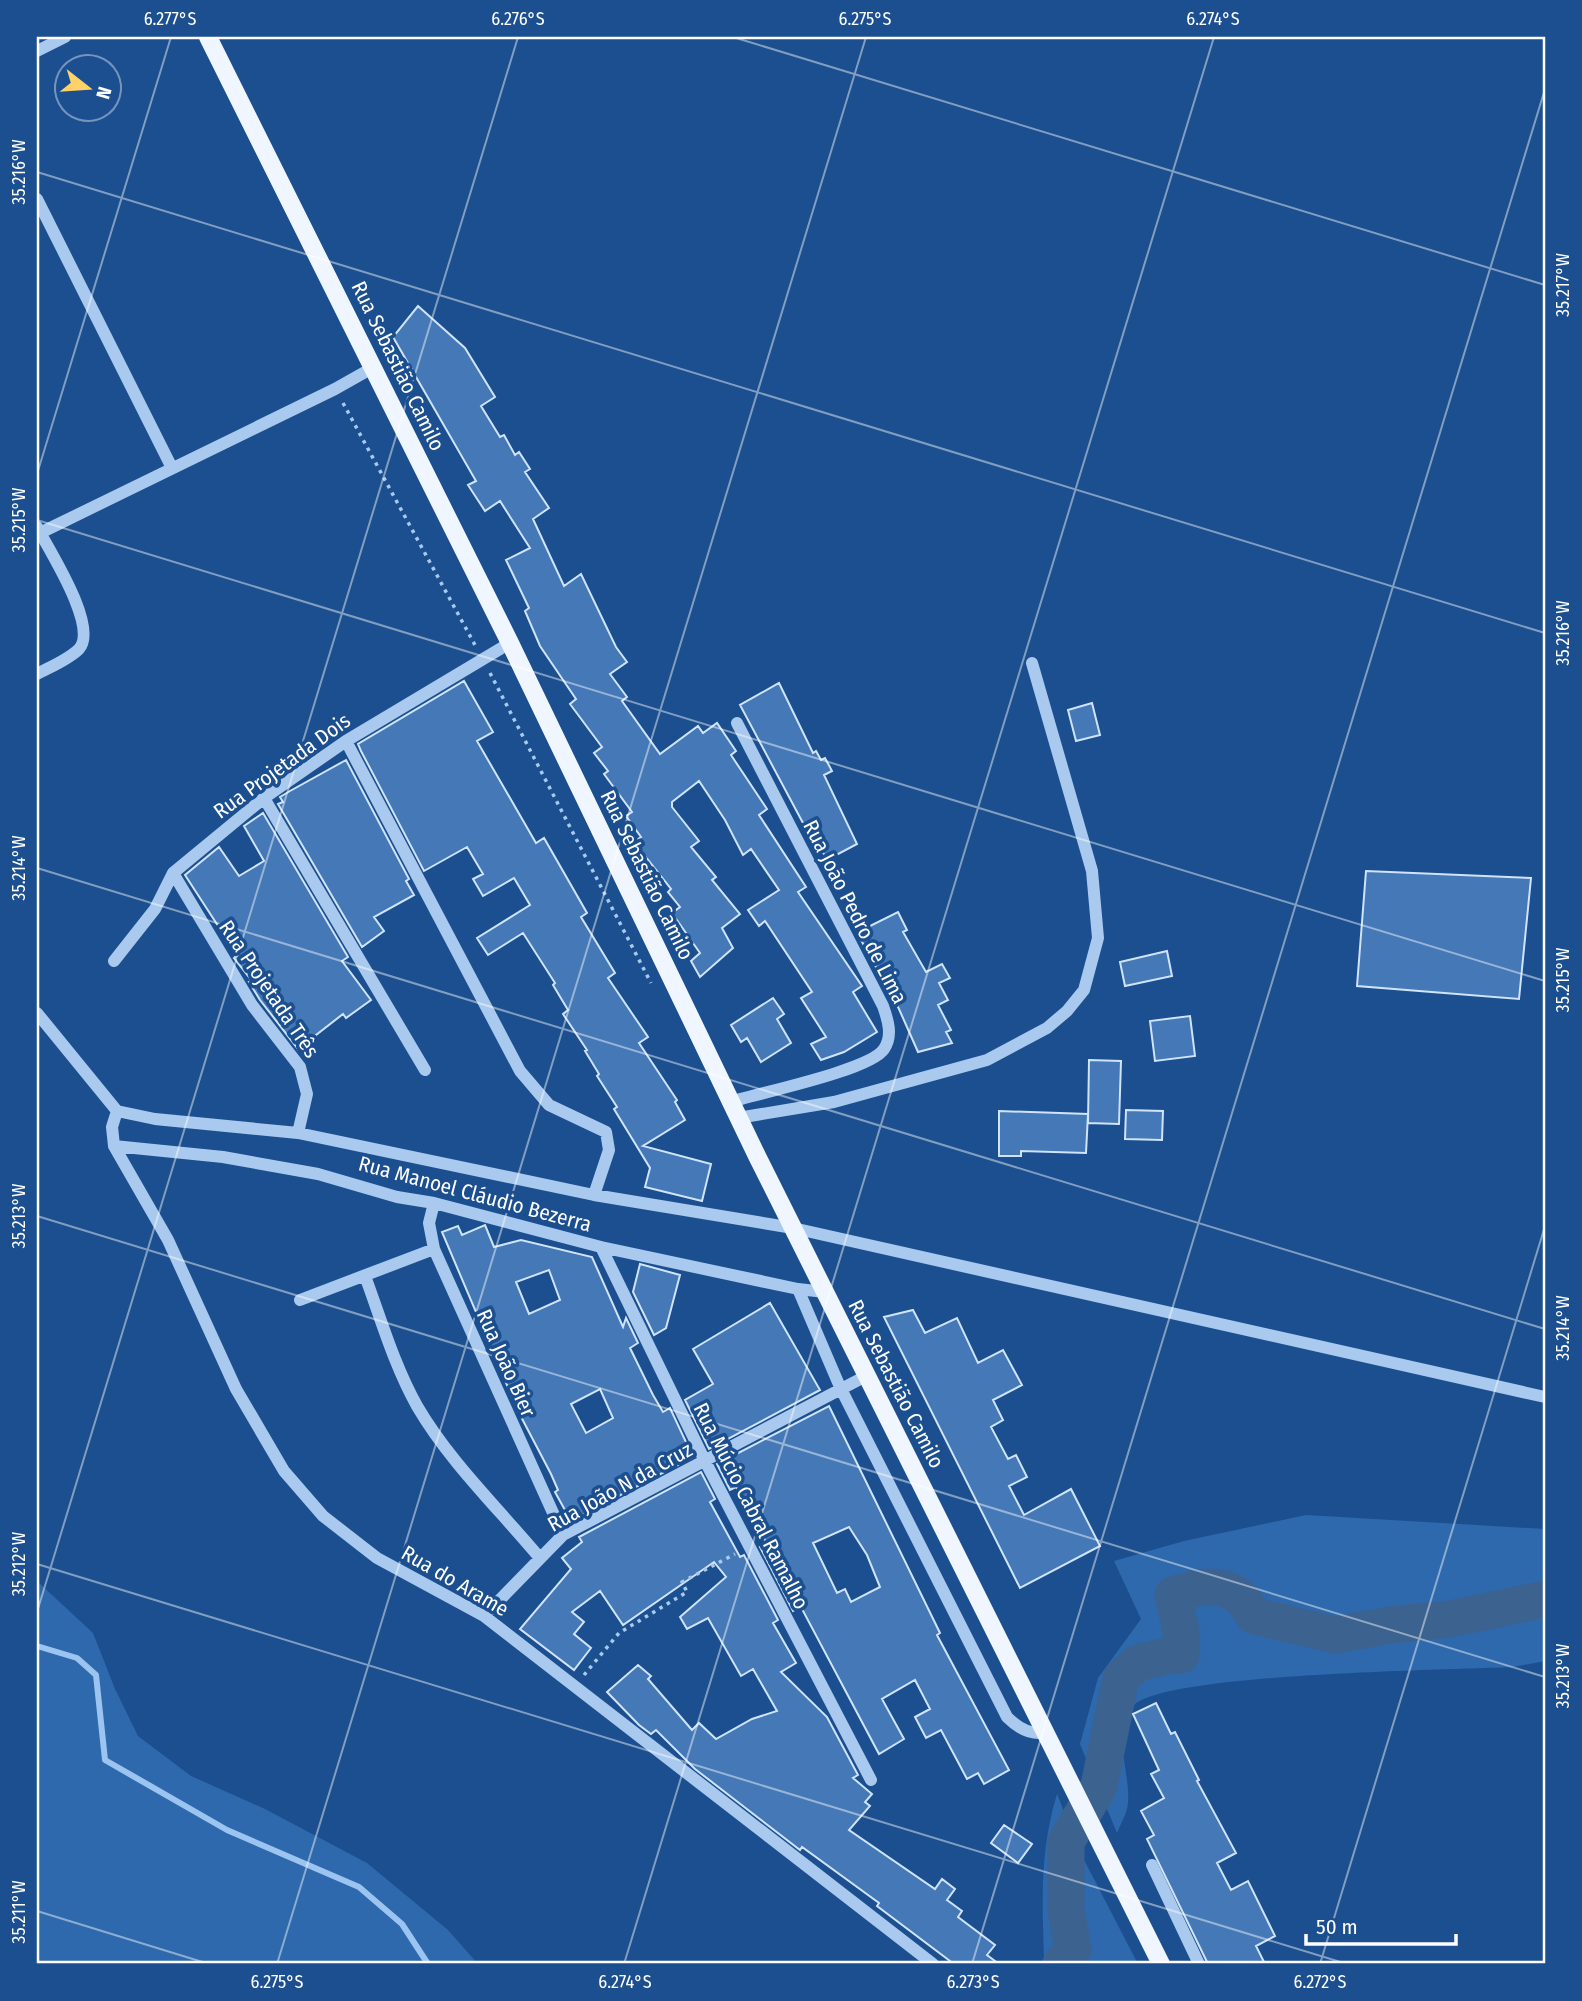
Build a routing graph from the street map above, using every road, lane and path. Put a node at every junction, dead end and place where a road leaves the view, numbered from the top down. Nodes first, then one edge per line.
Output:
1 (65, 37) edge
2 (208, 37) edge
3 (37, 51) edge
4 (37, 199) edge
5 (373, 367) junction
6 (335, 389) junction
7 (172, 468) junction
8 (38, 530) edge
9 (510, 643) junction
10 (482, 658) junction
11 (1032, 663) dead end
12 (37, 674) edge
13 (737, 723) dead end
14 (346, 741) junction
15 (264, 798) junction
16 (173, 873) junction
17 (114, 961) dead end
18 (654, 990) dead end
19 (37, 1013) edge
20 (425, 1070) dead end
21 (730, 1102) junction
22 (117, 1111) junction
23 (738, 1118) junction
24 (298, 1133) junction
25 (114, 1146) junction
26 (594, 1195) junction
27 (435, 1203) junction
28 (793, 1227) junction
29 (601, 1247) junction
30 (433, 1249) junction
31 (365, 1276) junction
32 (798, 1289) junction
33 (825, 1292) junction
34 (300, 1300) dead end
35 (866, 1376) junction
36 (840, 1387) junction
37 (1545, 1397) edge
38 (706, 1463) junction
39 (563, 1535) junction
40 (749, 1546) junction
41 (539, 1557) junction
42 (484, 1616) junction
43 (574, 1686) junction
44 (1047, 1732) junction
45 (871, 1780) dead end
46 (1152, 1865) dead end
47 (933, 1964) edge
48 (1161, 1964) edge
49 (1199, 1964) edge

1 - 3 street
2 - 5 main road, Rua Sebastião Camilo
4 - 7 street
5 - 6 street
5 - 9 main road, Rua Sebastião Camilo
6 - 7 street
6 - 10 path
7 - 8 street
8 - 12 street
9 - 10 street, Rua Projetada Dois
9 - 21 main road, Rua Sebastião Camilo
10 - 14 street, Rua Projetada Dois
10 - 18 path
11 - 23 street
13 - 21 street, Rua João Pedro de Lima
14 - 15 street, Rua Projetada Dois
14 - 26 street
15 - 16 street, Rua Projetada Dois
15 - 20 street
16 - 17 street, Rua Projetada Dois
16 - 24 street, Rua Projetada Três
19 - 22 street
21 - 23 main road, Rua Sebastião Camilo
22 - 24 street
22 - 25 street
23 - 28 main road, Rua Sebastião Camilo
24 - 26 street
25 - 27 street, Rua Manoel Cláudio Bezerra
25 - 42 street, Rua do Arame
26 - 28 street
27 - 29 street, Rua Manoel Cláudio Bezerra
27 - 30 street, Rua João Bier
28 - 33 main road, Rua Sebastião Camilo
28 - 37 street
29 - 32 street, Rua Manoel Cláudio Bezerra
29 - 38 street, Rua Múcio Cabral Ramalho
30 - 31 street
30 - 39 street, Rua João Bier
31 - 34 street
31 - 41 street
32 - 33 street, Rua Manoel Cláudio Bezerra
32 - 36 street
33 - 35 main road, Rua Sebastião Camilo
35 - 36 street, Rua João N da Cruz
35 - 44 main road, Rua Sebastião Camilo
36 - 38 street, Rua João N da Cruz
36 - 44 street
38 - 39 street, Rua João N da Cruz
38 - 40 street, Rua Múcio Cabral Ramalho
39 - 41 street, Rua João N da Cruz
40 - 43 path
40 - 45 street, Rua Múcio Cabral Ramalho
41 - 42 street, Rua João N da Cruz
42 - 43 street, Rua do Arame
43 - 47 street, Rua do Arame
44 - 48 main road, Rua Sebastião Camilo
46 - 49 street

